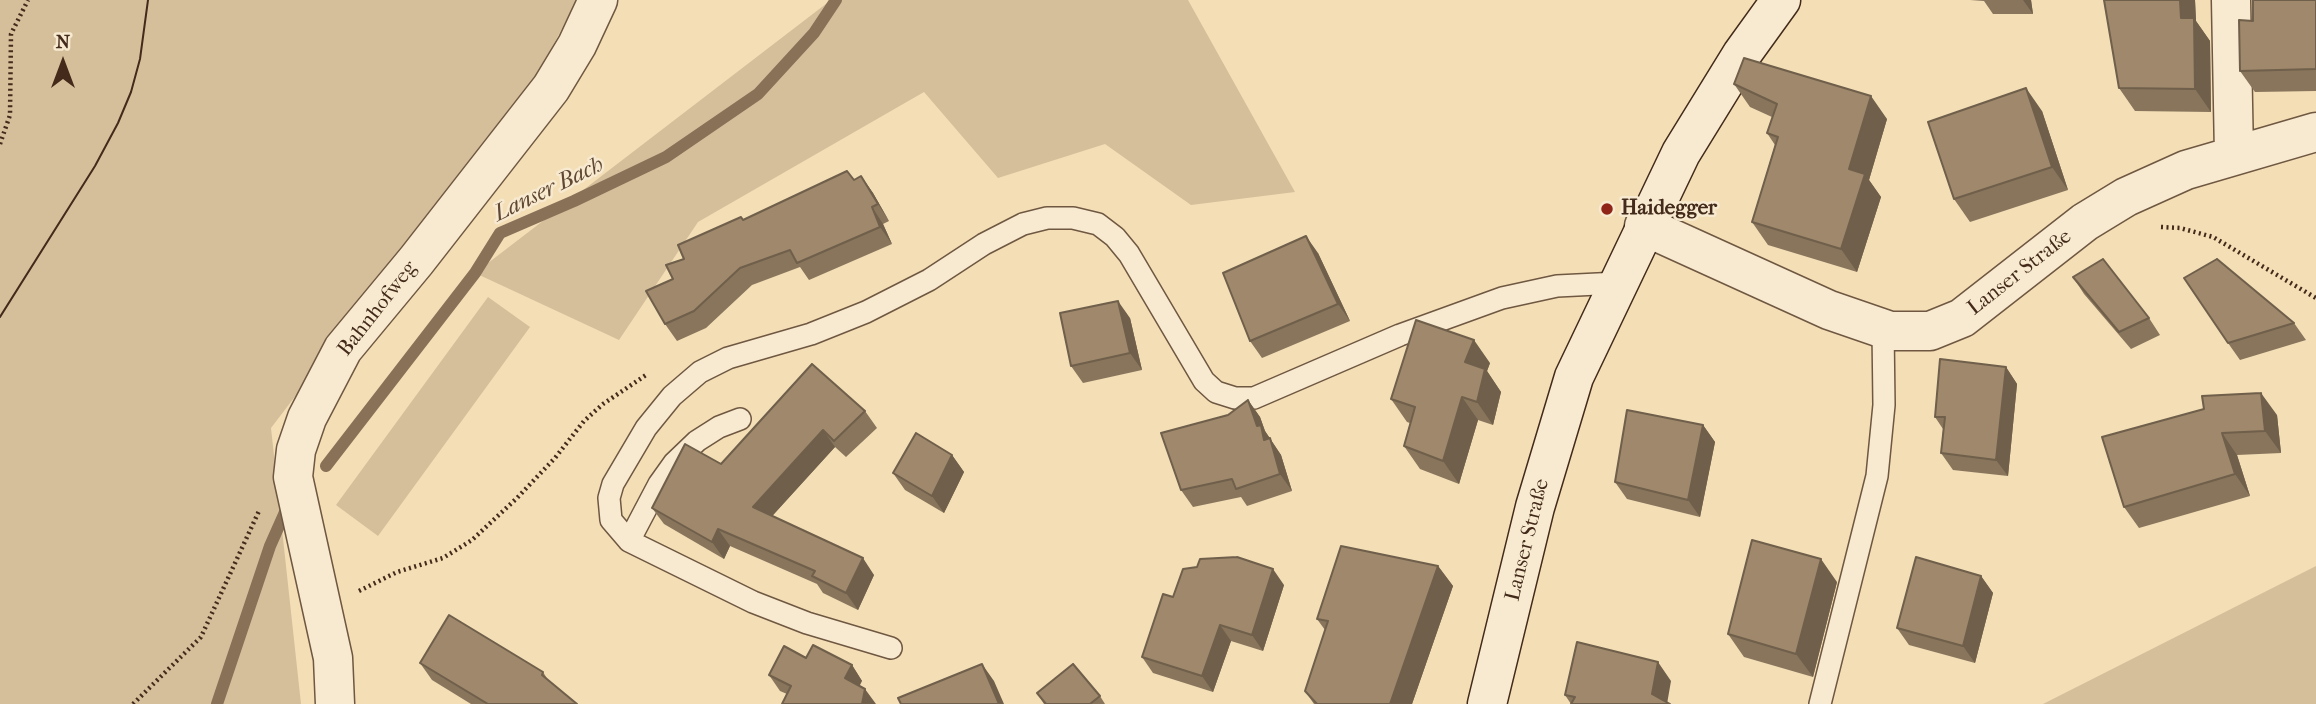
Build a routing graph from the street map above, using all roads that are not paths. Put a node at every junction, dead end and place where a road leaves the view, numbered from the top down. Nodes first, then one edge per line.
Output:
1 (598, 0) edge
2 (1781, 0) edge
3 (2231, 0) edge
4 (2316, 132) edge
5 (2234, 155) junction
6 (1644, 226) junction
7 (1618, 283) junction
8 (1883, 329) junction
9 (740, 419) dead end
10 (629, 541) junction
11 (891, 648) dead end
12 (335, 704) edge
13 (1487, 704) edge
14 (1820, 704) edge

1 - 12 street, Bahnhofweg
2 - 6 street, Lanser Straße
3 - 5 street
4 - 5 street, Lanser Straße
5 - 8 street, Lanser Straße
6 - 7 street, Lanser Straße
6 - 8 street, Lanser Straße
7 - 10 lane
7 - 13 street, Lanser Straße
8 - 14 lane
9 - 10 lane
10 - 11 lane

